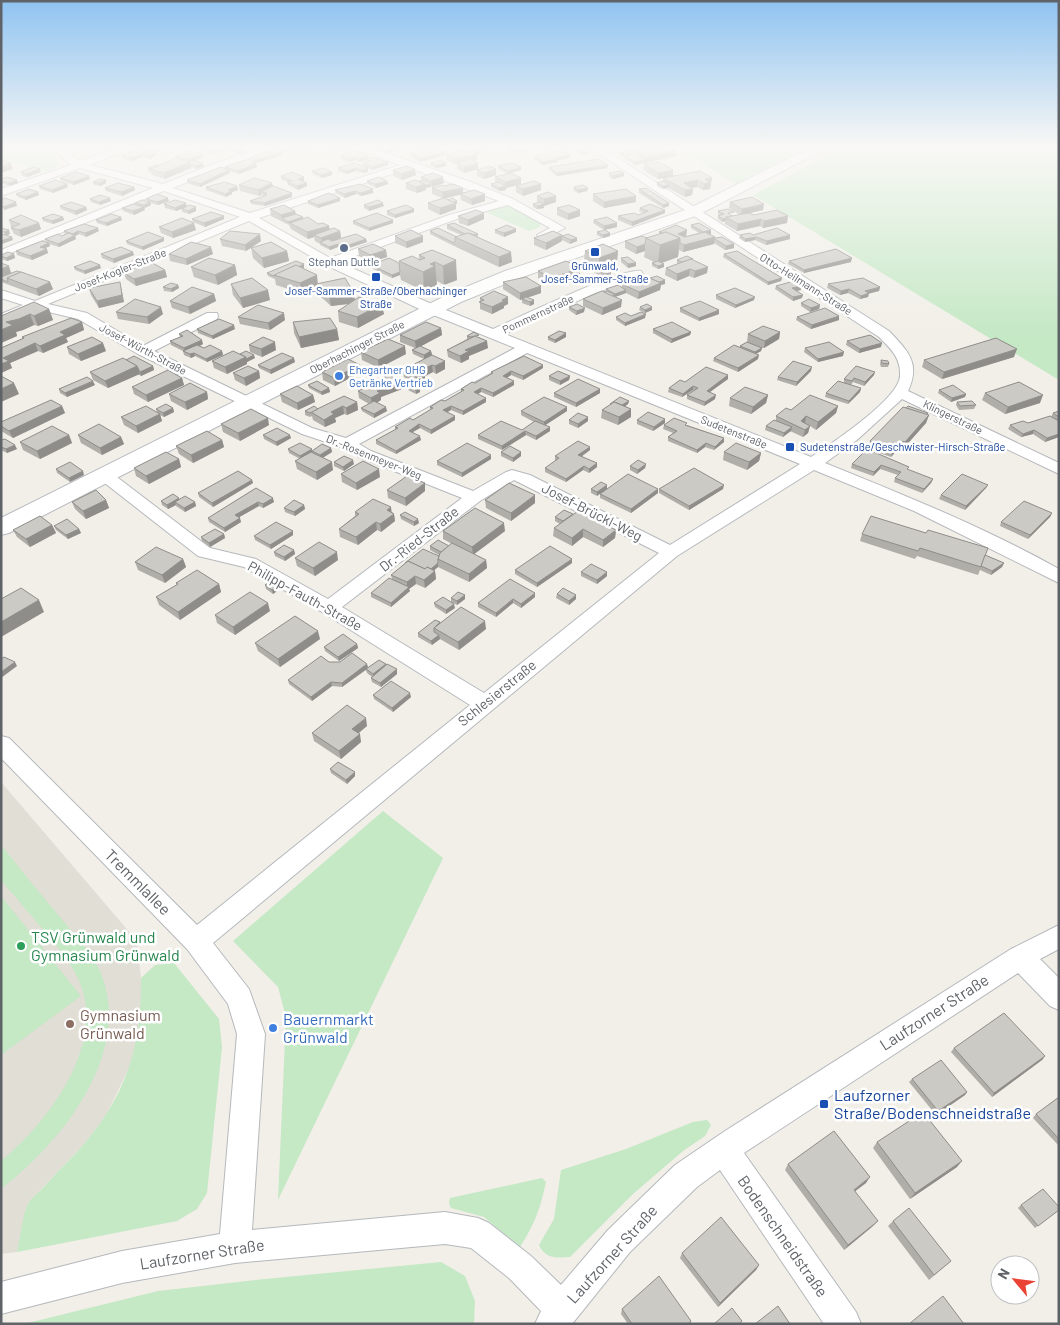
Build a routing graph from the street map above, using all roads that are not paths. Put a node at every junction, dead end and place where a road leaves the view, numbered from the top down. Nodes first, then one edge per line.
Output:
1 (110, 210) edge
2 (232, 210) edge
3 (272, 210) edge
4 (478, 210) edge
5 (525, 210) edge
6 (690, 210) edge
7 (697, 210) edge
8 (693, 212) junction
9 (250, 217) junction
10 (543, 235) edge
11 (1, 254) edge
12 (324, 264) junction
13 (638, 274) dead end
14 (1, 294) edge
15 (35, 305) junction
16 (431, 309) junction
17 (212, 316) dead end
18 (1, 320) edge
19 (494, 334) junction
20 (527, 347) junction
21 (144, 350) junction
22 (900, 393) junction
23 (248, 401) junction
24 (347, 444) junction
25 (812, 464) junction
26 (1059, 469) edge
27 (103, 474) junction
28 (512, 475) joint
29 (474, 497) junction
30 (1, 528) edge
31 (671, 552) junction
32 (1059, 577) edge
33 (329, 608) junction
34 (484, 703) junction
35 (1, 744) edge
36 (1059, 936) edge
37 (196, 941) junction
38 (1020, 957) junction
39 (1059, 997) edge
40 (723, 1149) junction
41 (235, 1247) junction
42 (1, 1298) edge
43 (557, 1316) edge
44 (844, 1324) edge

1 - 11 street
2 - 9 street, Sudetenstraße
3 - 9 street, Josef-Kogler-Straße
4 - 12 street
5 - 10 street
6 - 8 street, Otto-Heilmann-Straße
7 - 8 main road, Oberhachinger Straße
8 - 16 main road, Oberhachinger Straße
8 - 22 street, Otto-Heilmann-Straße
9 - 12 street, Sudetenstraße
9 - 15 street, Josef-Kogler-Straße
12 - 16 street, Sudetenstraße
13 - 19 street, Pommernstraße
14 - 15 street, Josef-Würth-Straße
15 - 18 street, Josef-Kogler-Straße
15 - 21 street, Josef-Würth-Straße
16 - 19 street, Sudetenstraße
16 - 23 main road, Oberhachinger Straße
17 - 21 street
19 - 20 street, Sudetenstraße
20 - 24 street
20 - 25 street, Sudetenstraße
21 - 23 street, Josef-Würth-Straße
22 - 25 street, Schlesierstraße
22 - 26 street, Klingerstraße
23 - 24 street, Dr.-Rosenmeyer-Weg
23 - 27 main road, Oberhachinger Straße
24 - 29 street, Dr.-Rosenmeyer-Weg
25 - 31 street, Schlesierstraße
25 - 32 street, Sudetenstraße
27 - 30 main road, Oberhachinger Straße
27 - 33 street, Philipp-Fauth-Straße
28 - 29 street, Dr.-Ried-Straße
28 - 31 street, Josef-Brückl-Weg
29 - 33 street, Dr.-Ried-Straße
31 - 34 street, Schlesierstraße
33 - 34 street, Philipp-Fauth-Straße
34 - 37 street, Schlesierstraße
35 - 37 street, Tremmlallee
36 - 38 street, Laufzorner Straße
37 - 41 street, Tremmlallee
38 - 39 street
38 - 40 street, Laufzorner Straße
40 - 43 street, Laufzorner Straße
40 - 44 street, Bodenschneidstraße
41 - 42 street, Laufzorner Straße
41 - 43 street, Laufzorner Straße

